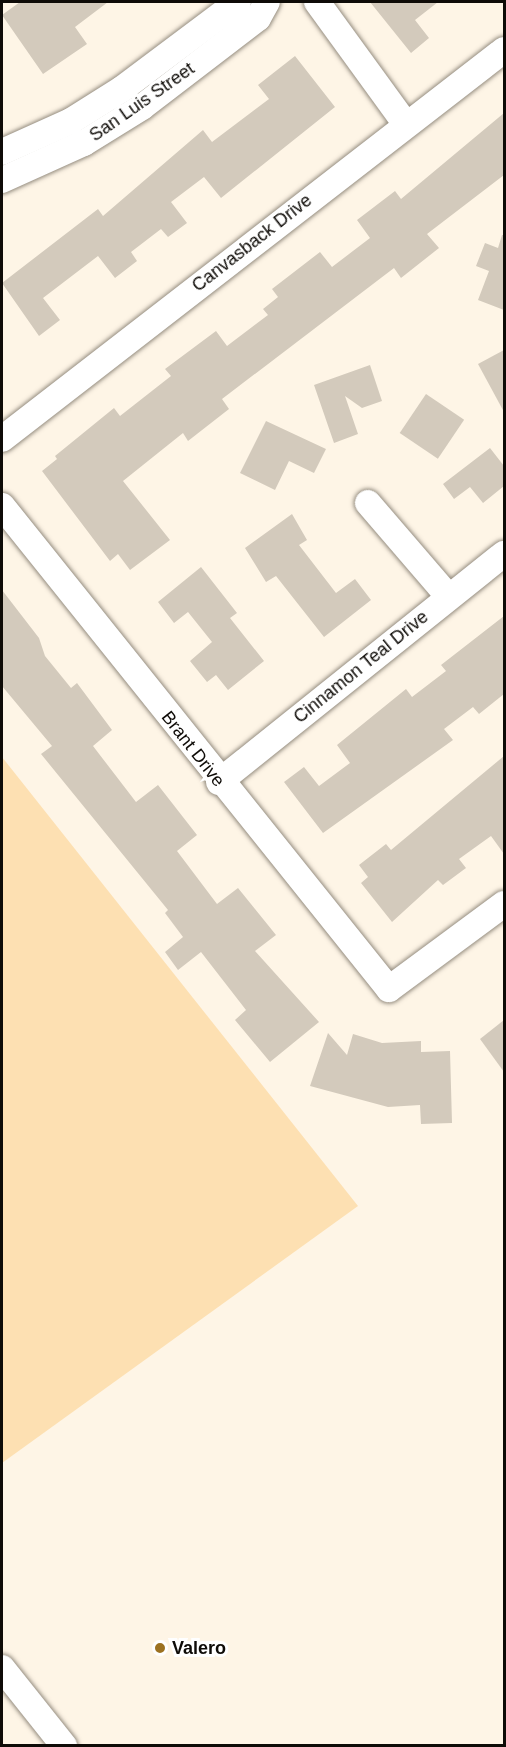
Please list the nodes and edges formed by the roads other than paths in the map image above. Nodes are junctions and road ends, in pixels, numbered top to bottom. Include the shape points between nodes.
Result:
1 (238, 2) edge
2 (267, 2) edge
3 (317, 2) edge
4 (504, 50) edge
5 (405, 123) junction
6 (2, 152) edge
7 (2, 180) edge
8 (2, 440) edge
9 (368, 503) dead end
10 (2, 506) edge
11 (504, 554) edge
12 (448, 596) junction
13 (219, 782) junction
14 (504, 904) edge
15 (2, 1668) edge
16 (64, 1746) edge

1 - 6 street, San Luis Street via 122,89 71,121
2 - 7 street, San Luis Street via 258,18 142,107 84,143
3 - 5 street
4 - 5 street, Canvasback Drive
5 - 8 street, Canvasback Drive
9 - 12 street
10 - 13 street, Brant Drive
11 - 12 street, Cinnamon Teal Drive
12 - 13 street, Cinnamon Teal Drive
13 - 14 street, Brant Drive via 389,989
15 - 16 street

